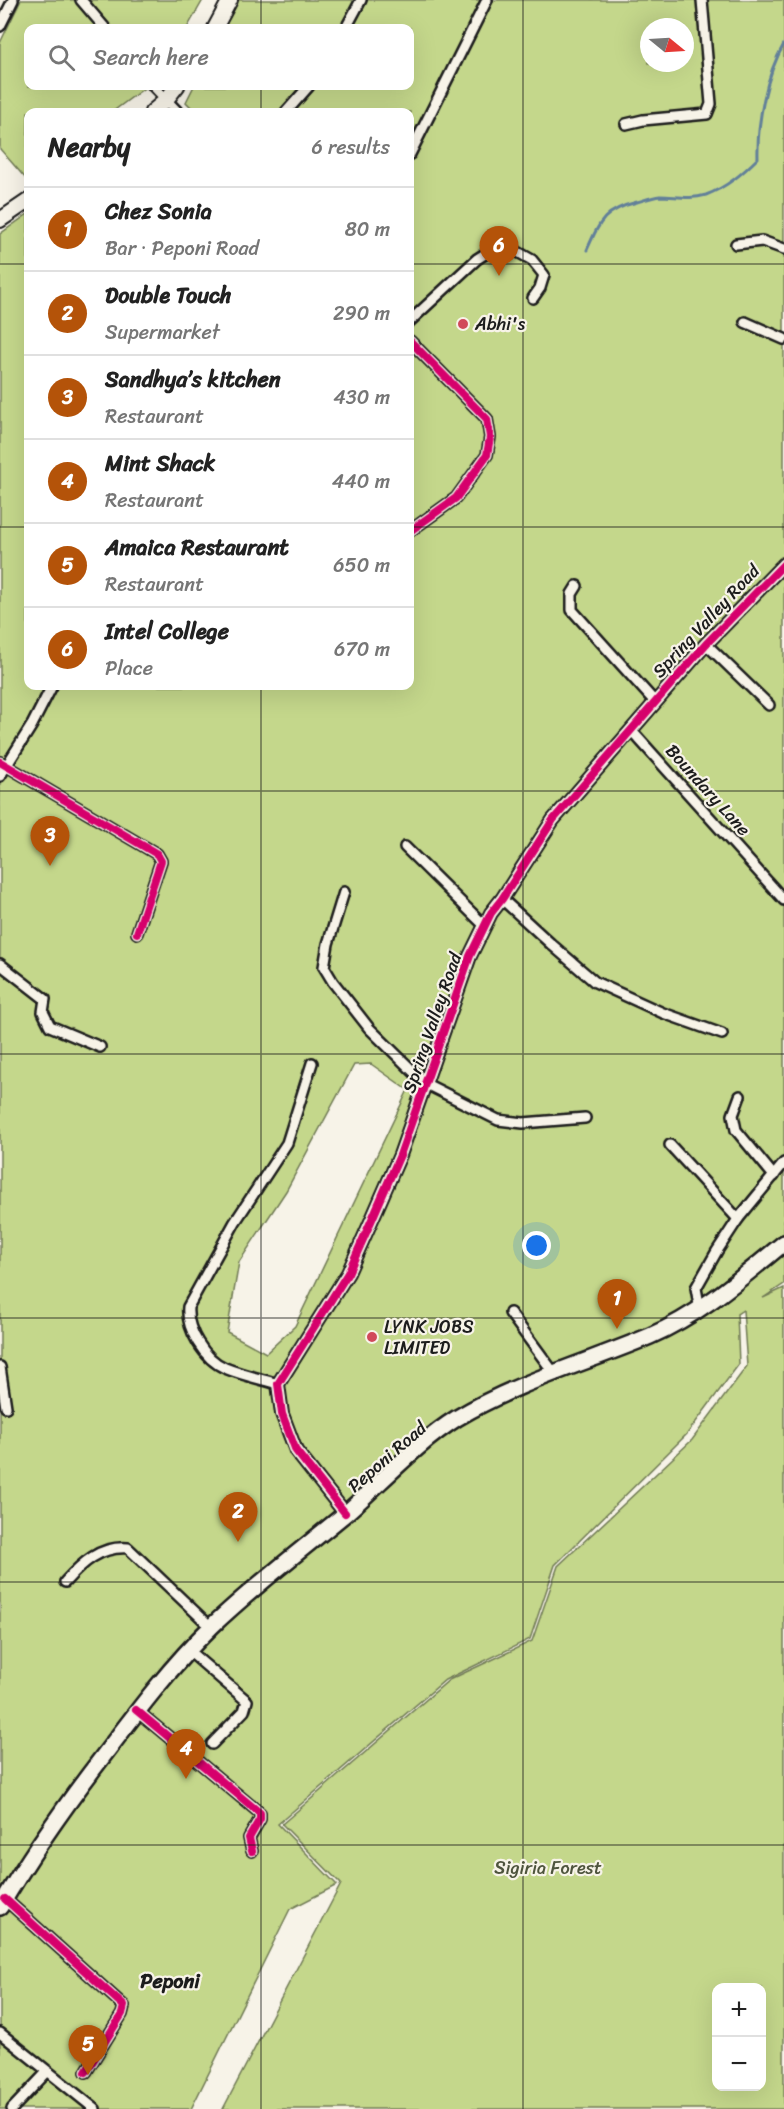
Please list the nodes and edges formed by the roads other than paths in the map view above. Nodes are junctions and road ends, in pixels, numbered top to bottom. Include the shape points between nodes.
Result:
1 (13, 0) edge
2 (81, 0) edge
3 (230, 0) edge
4 (361, 0) edge
5 (487, 0) edge
6 (702, 0) edge
7 (102, 24) edge
8 (217, 24) edge
9 (348, 24) edge
10 (0, 26) edge
11 (157, 90) edge
12 (174, 90) edge
13 (305, 90) edge
14 (166, 100) junction
15 (157, 108) edge
16 (174, 108) edge
17 (290, 108) edge
18 (626, 124) dead end
19 (414, 146) edge
20 (24, 204) edge
21 (0, 220) edge
22 (736, 244) dead end
23 (784, 249) edge
24 (533, 298) dead end
25 (414, 317) edge
26 (745, 322) dead end
27 (784, 339) edge
28 (414, 345) edge
29 (414, 528) edge
30 (784, 564) edge
31 (577, 586) dead end
32 (706, 644) junction
33 (50, 690) edge
34 (655, 702) junction
35 (769, 705) dead end
36 (631, 730) junction
37 (3, 765) edge
38 (0, 776) edge
39 (405, 847) dead end
40 (344, 892) dead end
41 (502, 898) junction
42 (784, 900) edge
43 (485, 926) junction
44 (137, 933) dead end
45 (0, 964) edge
46 (722, 1034) dead end
47 (100, 1047) dead end
48 (312, 1063) dead end
49 (426, 1084) junction
50 (740, 1096) dead end
51 (585, 1118) dead end
52 (670, 1145) dead end
53 (784, 1163) edge
54 (774, 1176) junction
55 (738, 1219) junction
56 (784, 1244) edge
57 (700, 1310) junction
58 (510, 1313) dead end
59 (0, 1367) edge
60 (554, 1373) junction
61 (278, 1384) junction
62 (6, 1407) dead end
63 (345, 1513) junction
64 (64, 1582) dead end
65 (211, 1627) junction
66 (189, 1651) junction
67 (136, 1710) junction
68 (212, 1744) dead end
69 (252, 1851) dead end
70 (2, 1903) edge
71 (0, 2033) edge
72 (47, 2072) junction
73 (86, 2072) dead end
74 (12, 2109) edge
75 (95, 2109) edge

1 - 10 street
2 - 7 street
3 - 8 main road
4 - 9 street
5 - 19 street
6 - 18 street via 711,105 707,114
11 - 14 street
12 - 14 main road
13 - 17 street
14 - 15 main road
14 - 16 street
20 - 21 main road
22 - 23 street via 762,241
24 - 25 street via 544,275 532,260 509,247 477,259
26 - 27 street
28 - 29 street via 487,419 490,437 487,455 456,498
30 - 32 street, Spring Valley Road
31 - 34 street via 572,594 572,610
32 - 34 street, Spring Valley Road
32 - 35 street
33 - 37 street via 32,725
34 - 36 street, Spring Valley Road
36 - 41 street, Spring Valley Road via 553,820
36 - 42 street, Boundary Lane
37 - 38 street
37 - 44 street via 157,854 161,861
39 - 43 street
40 - 49 street via 324,967 369,1028
41 - 43 street, Spring Valley Road
41 - 46 street via 595,982
43 - 49 street, Spring Valley Road via 470,956
45 - 47 street via 45,999 43,1012 50,1026
48 - 61 street via 287,1143 235,1222 188,1307 187,1316 201,1346 223,1368
49 - 51 street via 498,1120 523,1123
49 - 61 street, Spring Valley Road via 400,1155 348,1273
50 - 54 street via 734,1115 736,1130
52 - 55 street
53 - 54 street
54 - 55 street
55 - 57 street via 696,1288
56 - 57 main road, Peponi Road
57 - 60 main road, Peponi Road via 652,1335
58 - 60 street
59 - 62 street
60 - 63 main road, Peponi Road via 454,1420
61 - 63 street via 282,1414 296,1450
63 - 65 main road, Peponi Road
64 - 65 street via 96,1554 128,1548
65 - 66 main road, Peponi Road
66 - 67 main road, Peponi Road
66 - 68 street via 247,1701 244,1711
67 - 69 street via 260,1813 249,1838
67 - 70 main road, Peponi Road
70 - 73 street via 124,2007
71 - 72 street
72 - 74 street
72 - 75 street

